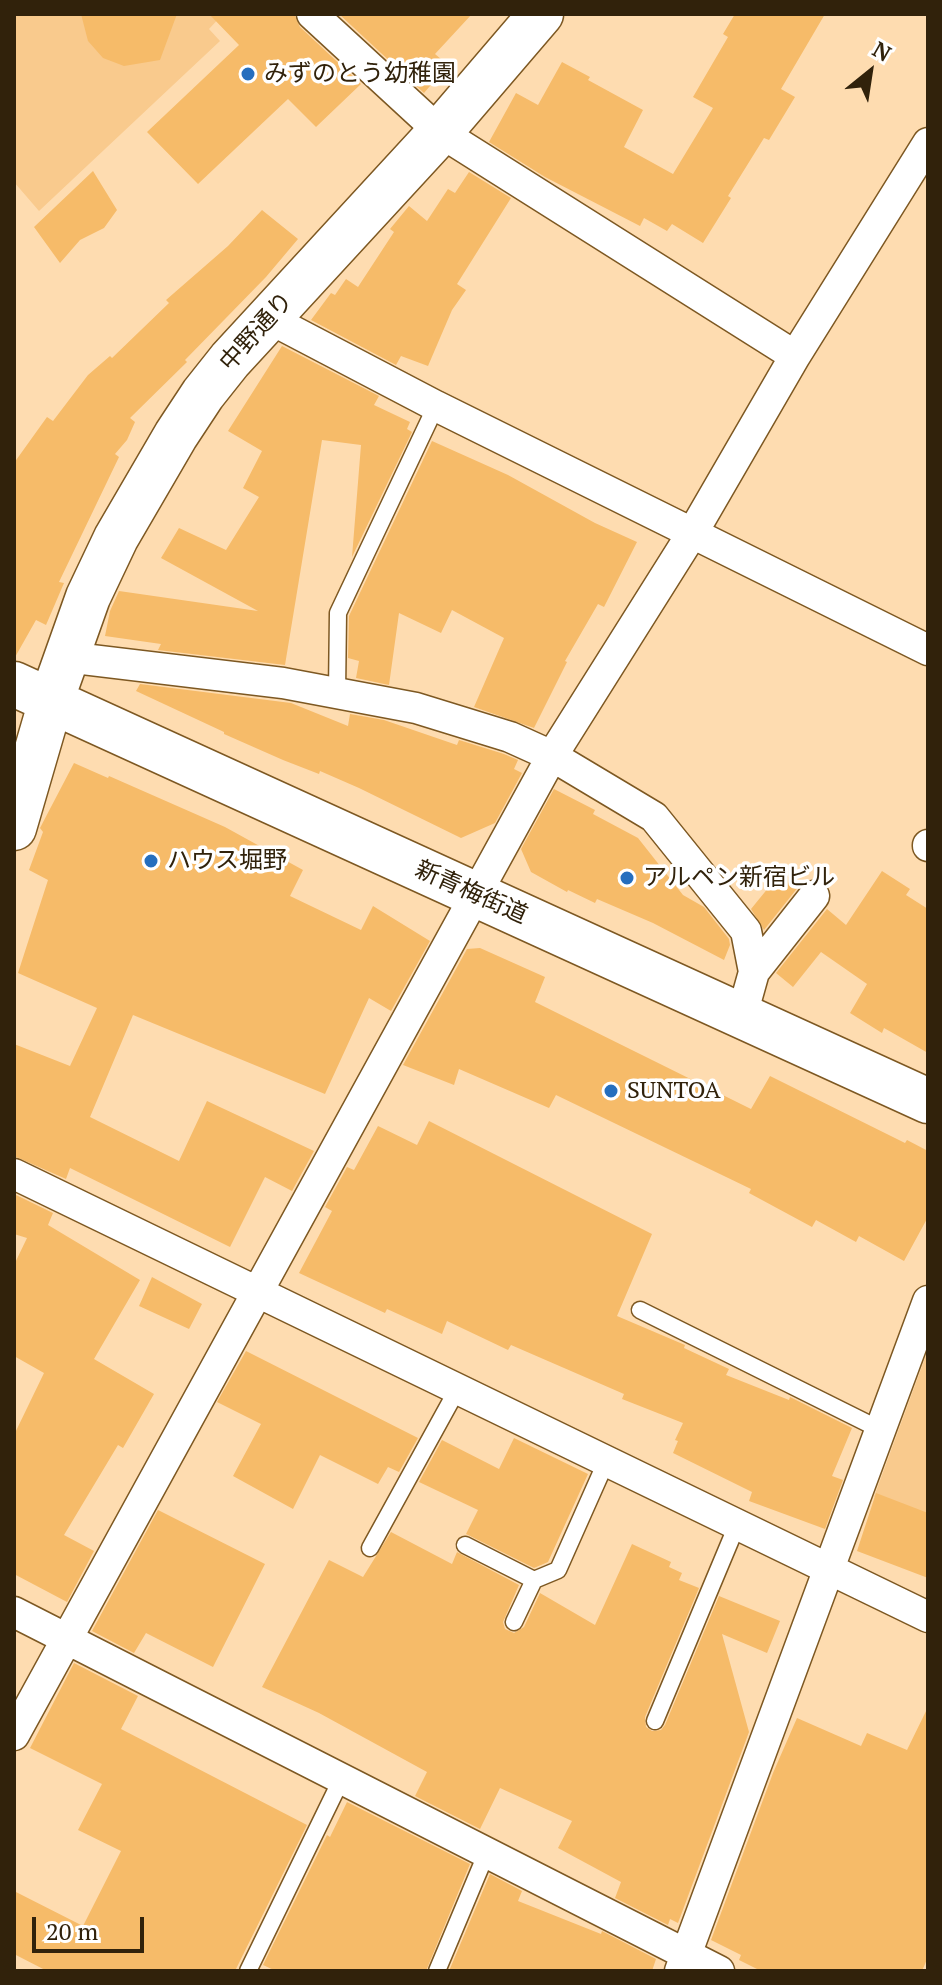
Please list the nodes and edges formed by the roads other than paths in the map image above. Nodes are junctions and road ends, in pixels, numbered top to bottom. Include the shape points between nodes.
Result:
1 (312, 14) edge
2 (541, 14) edge
3 (440, 132) junction
4 (928, 143) edge
5 (268, 318) junction
6 (795, 356) junction
7 (436, 406) junction
8 (693, 532) junction
9 (928, 650) edge
10 (66, 657) junction
11 (33, 692) edge
12 (337, 693) junction
13 (552, 756) junction
14 (14, 828) edge
15 (475, 895) junction
16 (814, 896) dead end
17 (754, 972) junction
18 (742, 1015) junction
19 (928, 1101) edge
20 (14, 1174) edge
21 (257, 1293) junction
22 (928, 1301) edge
23 (640, 1310) dead end
24 (457, 1390) junction
25 (881, 1430) junction
26 (606, 1462) junction
27 (737, 1525) junction
28 (465, 1545) dead end
29 (370, 1548) dead end
30 (828, 1569) junction
31 (534, 1580) junction
32 (14, 1612) edge
33 (928, 1617) edge
34 (514, 1622) dead end
35 (67, 1639) junction
36 (655, 1721) dead end
37 (14, 1735) edge
38 (342, 1778) junction
39 (487, 1852) junction
40 (683, 1962) edge
41 (248, 1971) edge
42 (437, 1971) edge
43 (719, 1971) edge

1 - 3 street
2 - 3 main road, 中野通り
3 - 5 main road, 中野通り
3 - 6 street
4 - 6 street
5 - 7 street
5 - 10 main road, 中野通り via 203,394 176,435 116,538
6 - 8 street
7 - 8 street
7 - 12 lane via 338,613
8 - 9 street
8 - 13 street
10 - 11 main road, 中野通り
10 - 12 street
11 - 14 main road, 中野通り
11 - 15 main road, 新青梅街道
12 - 13 street via 416,708
13 - 15 street
13 - 17 street via 654,817 746,931
15 - 18 main road, 新青梅街道
15 - 21 street
16 - 17 street
17 - 18 street
18 - 19 main road, 新青梅街道
20 - 21 street
21 - 24 street
21 - 35 street
22 - 25 street
23 - 25 lane
24 - 26 street
24 - 29 lane
25 - 30 street
26 - 27 street
26 - 31 lane via 558,1570
27 - 30 street
27 - 36 lane
28 - 31 lane
30 - 33 street
30 - 40 street
31 - 34 lane
32 - 35 street
35 - 37 street
35 - 38 street
38 - 39 street
38 - 41 lane
39 - 40 street
39 - 42 lane
40 - 43 street

